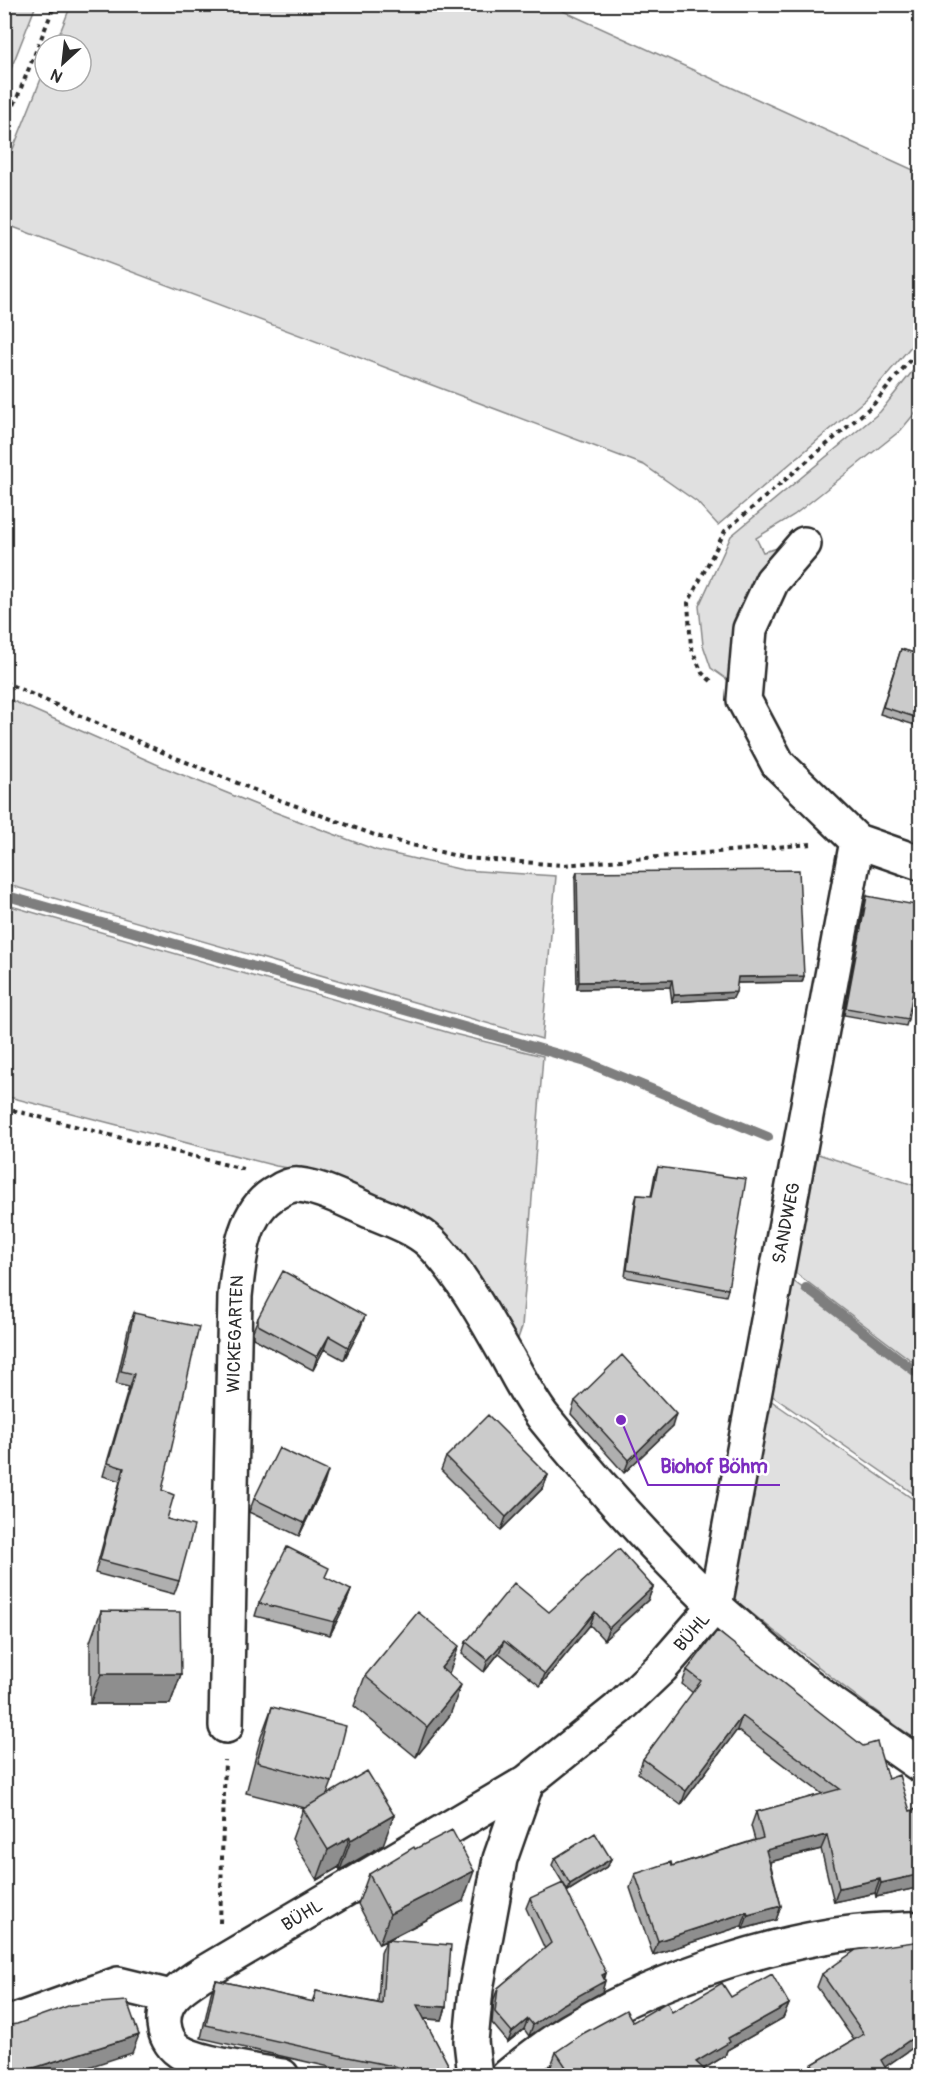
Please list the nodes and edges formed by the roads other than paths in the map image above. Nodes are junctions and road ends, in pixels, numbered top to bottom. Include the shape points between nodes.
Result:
1 (804, 544) dead end
2 (857, 841) junction
3 (921, 863) edge
4 (715, 1606) junction
5 (226, 1726) road end
6 (921, 1765) edge
7 (527, 1782) junction
8 (921, 1929) edge
9 (171, 1997) junction
10 (4, 2025) edge
11 (282, 2076) edge
12 (475, 2076) edge
13 (508, 2076) edge

1 - 2 street via 772,580 750,629 744,700 778,764
2 - 3 street
2 - 4 street, SANDWEG
4 - 5 street, WICKEGARTEN via 669,1562 579,1462 534,1405 498,1341 431,1243 339,1197 297,1185 283,1188 261,1202 250,1220 238,1267
4 - 6 street, BÜHL via 797,1677
4 - 7 street, BÜHL via 662,1667 618,1709
7 - 9 street, BÜHL via 218,1964
7 - 12 street via 500,1859 476,1989 471,2041
8 - 13 street via 855,1932 789,1945 676,1979 577,2026
9 - 10 street via 118,1984
9 - 11 street via 164,2025 178,2050 199,2060

